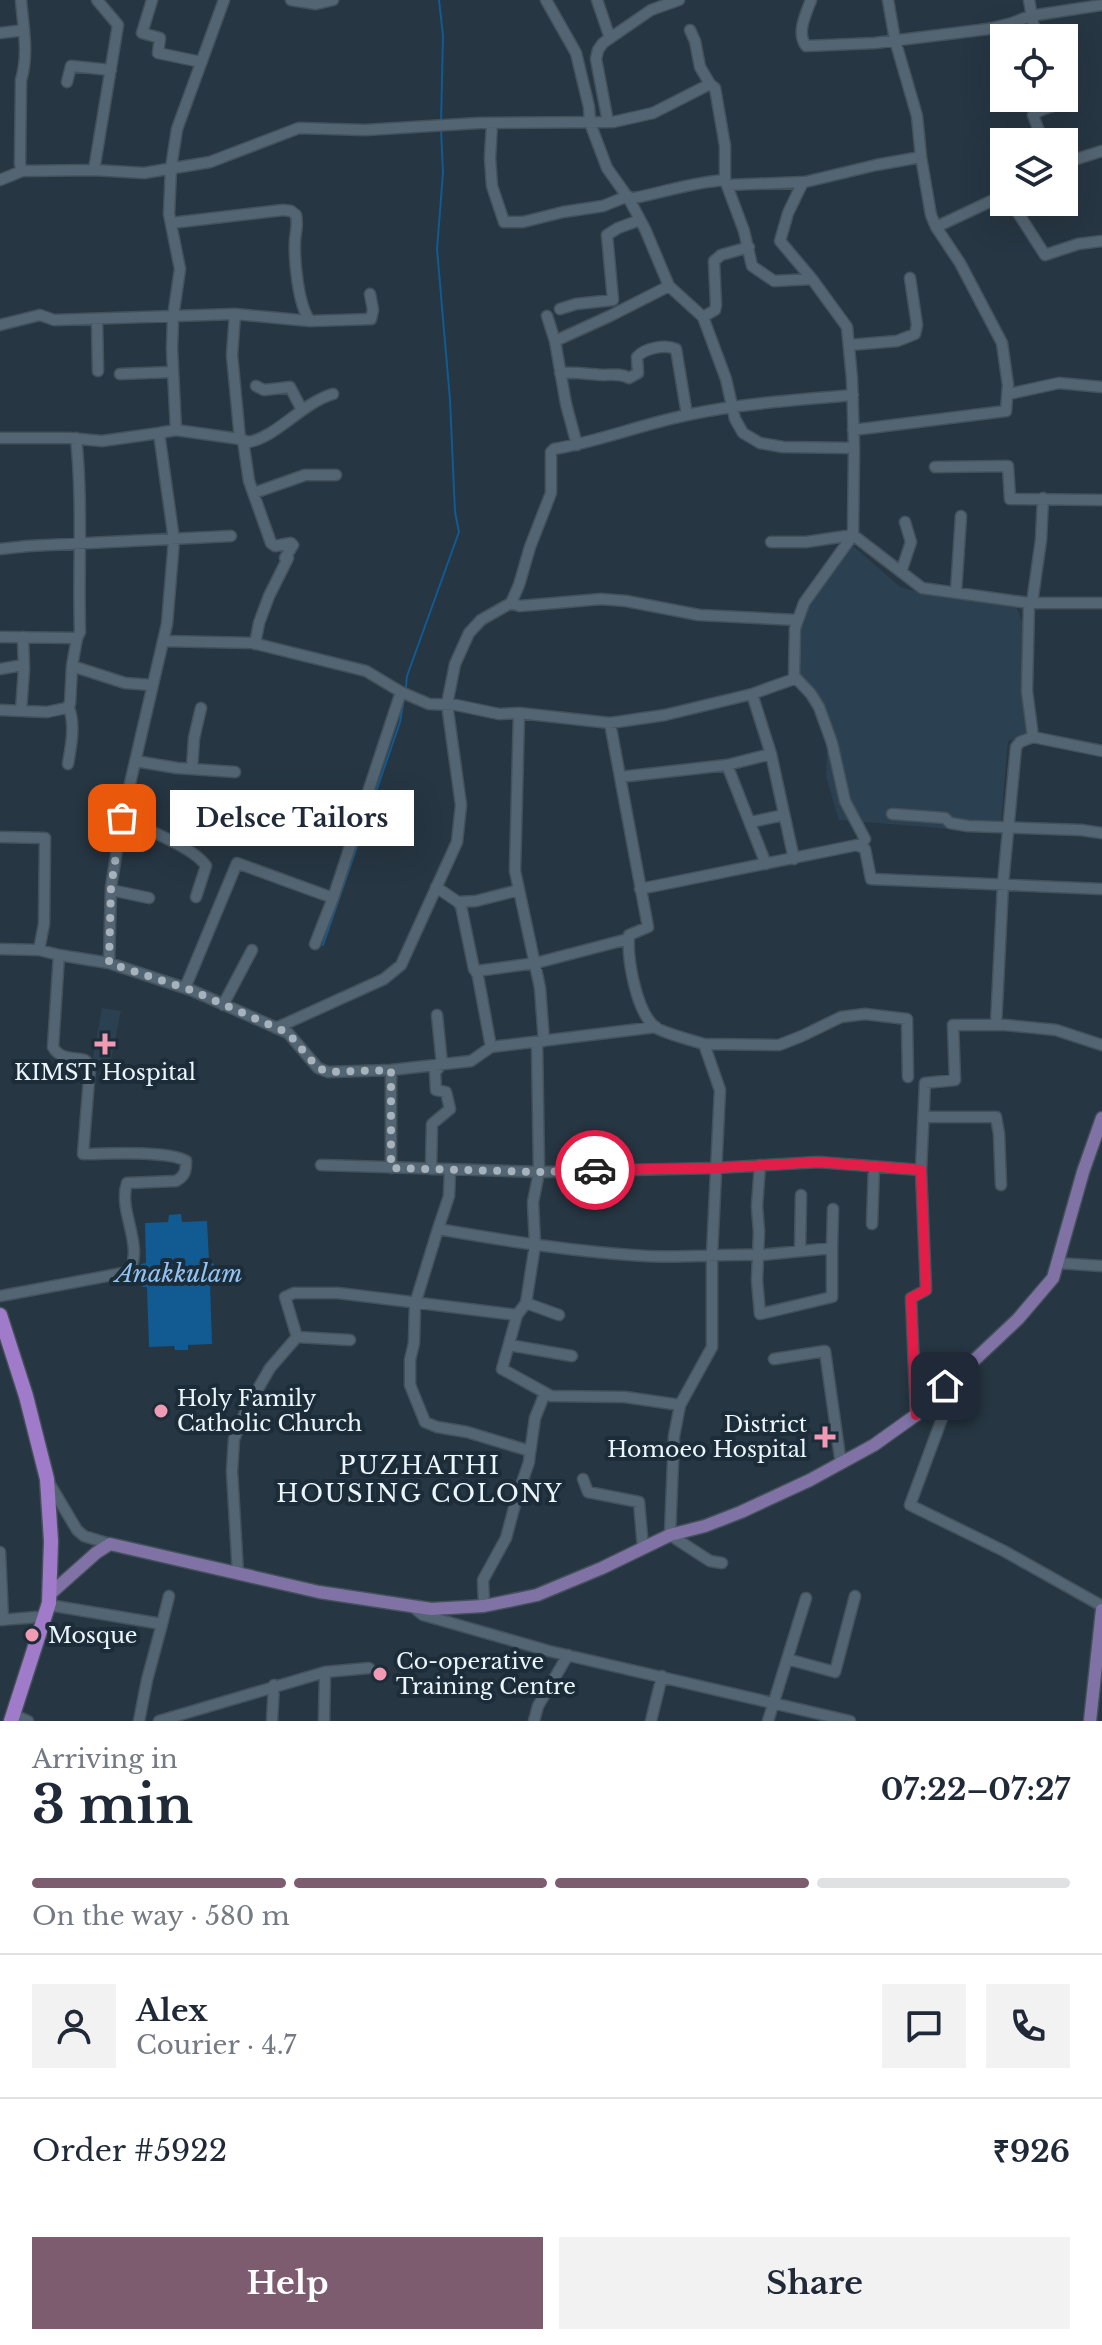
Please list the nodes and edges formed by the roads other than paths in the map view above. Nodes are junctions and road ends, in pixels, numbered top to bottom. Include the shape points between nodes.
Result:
1 (21, 0) edge
2 (97, 0) edge
3 (152, 0) edge
4 (224, 0) edge
5 (291, 0) edge
6 (333, 0) edge
7 (546, 0) edge
8 (597, 0) edge
9 (679, 0) edge
10 (811, 0) edge
11 (889, 0) edge
12 (1029, 0) edge
13 (1102, 5) edge
14 (1030, 16) junction
15 (1032, 24) edge
16 (24, 30) junction
17 (690, 30) dead end
18 (0, 33) edge
19 (610, 38) junction
20 (895, 40) junction
21 (201, 62) junction
22 (111, 70) junction
23 (67, 82) dead end
24 (710, 84) junction
25 (608, 122) junction
26 (492, 123) junction
27 (590, 123) junction
28 (1102, 151) edge
29 (921, 157) junction
30 (1078, 159) edge
31 (171, 168) junction
32 (94, 170) junction
33 (22, 171) junction
34 (0, 180) edge
35 (727, 182) junction
36 (803, 182) junction
37 (628, 198) junction
38 (990, 202) edge
39 (1020, 216) edge
40 (640, 220) junction
41 (171, 223) junction
42 (936, 227) junction
43 (1102, 241) edge
44 (749, 247) junction
45 (910, 278) dead end
46 (812, 279) junction
47 (669, 286) junction
48 (370, 294) dead end
49 (560, 309) dead end
50 (235, 314) junction
51 (547, 316) dead end
52 (173, 317) junction
53 (703, 317) junction
54 (97, 320) junction
55 (310, 321) junction
56 (0, 325) edge
57 (555, 341) junction
58 (849, 345) junction
59 (98, 371) dead end
60 (172, 372) junction
61 (560, 373) junction
62 (120, 374) dead end
63 (256, 386) dead end
64 (1102, 387) edge
65 (333, 394) dead end
66 (1009, 394) junction
67 (853, 395) junction
68 (731, 406) junction
69 (302, 410) junction
70 (687, 415) junction
71 (176, 430) junction
72 (853, 430) junction
73 (159, 433) junction
74 (0, 438) edge
75 (76, 438) junction
76 (242, 440) junction
77 (577, 445) junction
78 (854, 448) junction
79 (935, 467) dead end
80 (336, 475) dead end
81 (254, 493) junction
82 (1043, 498) junction
83 (1102, 500) edge
84 (961, 516) dead end
85 (905, 522) dead end
86 (853, 535) junction
87 (231, 536) dead end
88 (174, 540) junction
89 (771, 542) dead end
90 (80, 544) junction
91 (0, 549) edge
92 (901, 572) junction
93 (956, 592) junction
94 (511, 603) junction
95 (1030, 603) junction
96 (1102, 603) edge
97 (797, 620) junction
98 (0, 637) edge
99 (23, 637) junction
100 (77, 638) junction
101 (163, 641) junction
102 (255, 644) junction
103 (23, 665) junction
104 (72, 666) junction
105 (0, 669) edge
106 (794, 676) junction
107 (151, 685) junction
108 (401, 692) junction
109 (752, 694) junction
110 (447, 704) junction
111 (68, 706) junction
112 (201, 708) dead end
113 (0, 710) edge
114 (21, 711) junction
115 (519, 713) junction
116 (610, 723) junction
117 (1033, 737) junction
118 (1102, 751) edge
119 (771, 754) junction
120 (135, 761) junction
121 (68, 764) dead end
122 (727, 765) junction
123 (192, 769) junction
124 (235, 772) dead end
125 (620, 777) junction
126 (892, 814) dead end
127 (784, 815) junction
128 (122, 818) junction
129 (751, 822) junction
130 (1008, 829) junction
131 (1102, 833) edge
132 (0, 837) edge
133 (862, 844) dead end
134 (794, 859) junction
135 (766, 864) junction
136 (1003, 884) junction
137 (436, 887) junction
138 (640, 889) junction
139 (1102, 889) edge
140 (111, 890) junction
141 (519, 890) junction
142 (196, 897) dead end
143 (149, 898) dead end
144 (333, 898) junction
145 (458, 902) junction
146 (628, 939) junction
147 (315, 944) dead end
148 (0, 949) edge
149 (39, 950) junction
150 (252, 950) dead end
151 (59, 955) junction
152 (109, 963) junction
153 (536, 963) junction
154 (478, 975) junction
155 (185, 988) junction
156 (223, 1005) junction
157 (437, 1015) dead end
158 (996, 1025) junction
159 (656, 1027) junction
160 (276, 1028) junction
161 (540, 1042) junction
162 (704, 1044) junction
163 (1102, 1045) edge
164 (491, 1047) junction
165 (442, 1064) junction
166 (391, 1070) junction
167 (908, 1077) dead end
168 (924, 1117) junction
169 (1102, 1118) edge
170 (321, 1165) dead end
171 (760, 1165) junction
172 (874, 1166) junction
173 (391, 1168) junction
174 (716, 1168) junction
175 (431, 1169) junction
176 (450, 1169) junction
177 (921, 1170) junction
178 (539, 1172) junction
179 (1001, 1185) dead end
180 (801, 1195) dead end
181 (833, 1209) dead end
182 (872, 1224) dead end
183 (438, 1229) junction
184 (535, 1245) junction
185 (832, 1248) junction
186 (800, 1251) junction
187 (712, 1254) junction
188 (757, 1255) junction
189 (1057, 1263) junction
190 (1102, 1266) edge
191 (0, 1296) edge
192 (526, 1303) junction
193 (415, 1304) junction
194 (0, 1315) edge
195 (517, 1315) junction
196 (559, 1315) dead end
197 (297, 1337) junction
198 (350, 1340) dead end
199 (0, 1342) edge
200 (509, 1345) junction
201 (572, 1356) dead end
202 (774, 1359) dead end
203 (545, 1393) junction
204 (927, 1404) junction
205 (680, 1405) junction
206 (916, 1415) junction
207 (530, 1453) junction
208 (841, 1464) junction
209 (47, 1479) junction
210 (583, 1479) dead end
211 (670, 1535) junction
212 (110, 1544) junction
213 (643, 1548) junction
214 (0, 1552) edge
215 (722, 1563) dead end
216 (238, 1574) junction
217 (169, 1596) dead end
218 (855, 1596) dead end
219 (806, 1598) dead end
220 (44, 1605) junction
221 (484, 1606) junction
222 (413, 1607) junction
223 (1102, 1608) edge
224 (1, 1620) edge
225 (162, 1624) junction
226 (568, 1655) junction
227 (787, 1659) junction
228 (1099, 1660) edge
229 (369, 1668) dead end
230 (325, 1672) junction
231 (662, 1676) junction
232 (274, 1685) junction
233 (1098, 1686) edge
234 (772, 1704) junction
235 (9, 1719) edge
236 (28, 1721) edge
237 (139, 1721) edge
238 (159, 1721) edge
239 (272, 1721) edge
240 (324, 1721) edge
241 (534, 1721) edge
242 (651, 1721) edge
243 (768, 1721) edge
244 (849, 1721) edge
245 (1090, 1721) edge

1 - 16 street
2 - 22 street via 118,25
3 - 21 street via 142,33 160,38 158,53
4 - 21 street
5 - 6 street
7 - 27 street via 576,53
8 - 19 street
9 - 19 street via 651,10
10 - 20 street via 802,30 806,46
11 - 20 street
12 - 14 street
13 - 14 street
14 - 15 street
14 - 20 street via 988,29
16 - 18 street
16 - 33 street
17 - 24 street
19 - 25 street via 596,59
20 - 29 street via 917,116
21 - 31 street via 177,129
22 - 23 street via 71,66
22 - 32 street
24 - 25 street via 653,113
24 - 35 street via 723,132
25 - 27 street
26 - 27 street
26 - 31 street via 299,128 210,162
26 - 37 street via 492,186 504,222
27 - 37 street via 607,168
28 - 30 street
29 - 36 street
29 - 42 street
31 - 32 street via 144,173
31 - 41 street
32 - 33 street
33 - 34 street
35 - 36 street
35 - 37 street
35 - 44 street
36 - 46 street via 780,241
37 - 40 street
38 - 42 street
39 - 43 street via 1045,255
40 - 47 street
40 - 49 street via 607,235 613,300
41 - 52 street via 180,269
41 - 55 street via 291,211 298,225 298,279
42 - 66 street via 1002,343
44 - 46 street via 752,266 774,281
44 - 53 street via 714,261 716,305
45 - 58 street via 915,334
46 - 58 street via 847,327
47 - 53 street
47 - 57 street
48 - 55 street via 371,319
50 - 52 street
50 - 55 street
50 - 76 street via 232,355
51 - 57 street
52 - 54 street
52 - 60 street
53 - 68 street
54 - 56 street via 40,315
54 - 59 street
57 - 61 street
58 - 67 street
60 - 62 street
60 - 71 street
61 - 70 street via 629,378 638,373 639,354 672,346
61 - 77 street
63 - 69 street via 290,387
64 - 66 street via 1059,383
65 - 69 street
66 - 72 street via 1006,411
67 - 68 street
67 - 72 street
68 - 70 street
68 - 78 street via 743,433 760,443
69 - 76 street via 262,438
70 - 77 street
71 - 73 street
71 - 76 street
72 - 78 street
73 - 75 street via 102,441
73 - 88 street
74 - 75 street
75 - 90 street
76 - 81 street
77 - 94 street via 551,452 551,493
78 - 86 street
79 - 82 street via 1008,466 1010,499
80 - 81 street via 305,475
81 - 102 street via 271,543 293,545 269,596
82 - 83 street
82 - 95 street
84 - 93 street
85 - 92 street via 911,542
86 - 89 street
86 - 92 street
86 - 97 street
87 - 88 street
88 - 90 street
88 - 101 street
90 - 91 street
90 - 100 street
92 - 93 street via 922,588
93 - 95 street
94 - 97 street via 601,599 699,615
94 - 110 street via 469,633 455,664
95 - 96 street
95 - 117 street via 1027,691
97 - 106 street
98 - 99 street
99 - 100 street
99 - 103 street
100 - 104 street
101 - 102 street
101 - 107 street
102 - 108 street via 366,671
103 - 105 street
103 - 114 street
104 - 107 street via 125,683
104 - 111 street
106 - 109 street
106 - 133 street via 819,707 845,801 865,839
107 - 120 street
108 - 110 street via 429,704
108 - 144 street
109 - 116 street
109 - 119 street
110 - 115 street
110 - 137 street via 461,805 457,842
111 - 114 street
111 - 121 street
112 - 123 street
113 - 114 street
115 - 116 street
115 - 141 street
116 - 125 street
117 - 118 street
117 - 130 street via 1016,747
119 - 122 street
119 - 127 street
120 - 123 street
120 - 128 street
122 - 125 street
122 - 129 street
123 - 124 street
125 - 138 street
126 - 130 street
127 - 129 street
127 - 134 street
128 - 140 street
128 - 142 street via 203,861
129 - 135 street
130 - 131 street
130 - 136 street
132 - 149 street via 45,838
134 - 135 street
134 - 136 street via 857,845 865,849 871,879
135 - 138 street
136 - 139 street
136 - 158 street
137 - 145 street
137 - 160 street via 401,965 384,979
138 - 146 street via 648,927
140 - 143 street
140 - 152 street
141 - 145 street
141 - 153 street
144 - 147 street
144 - 155 street via 237,863
145 - 154 street
146 - 153 street
146 - 159 street via 637,994
148 - 149 street
149 - 151 street
150 - 156 street
151 - 152 street
151 - 191 street via 53,1047 61,1057 85,1060 90,1067 83,1154 180,1157 186,1170 176,1181 127,1183 131,1269
152 - 155 street
153 - 154 street via 477,971
153 - 161 street
154 - 164 street
155 - 156 street
156 - 160 street
157 - 165 street
158 - 163 street via 1056,1030
158 - 168 street via 953,1025 955,1080 925,1083
159 - 161 street
159 - 162 street
160 - 166 street via 328,1072
161 - 164 street
161 - 178 street
162 - 167 street via 779,1045 841,1017 907,1019
162 - 174 street via 720,1090
164 - 165 street via 471,1061
165 - 166 street
165 - 175 street via 435,1072 436,1090 446,1092 450,1109 432,1124
166 - 173 street
168 - 177 street
168 - 179 street via 996,1117
169 - 189 main road
170 - 173 street
171 - 172 street
171 - 174 street
171 - 188 street
172 - 177 street
172 - 182 street
173 - 175 street
174 - 178 street
174 - 187 street
175 - 176 street
176 - 178 street
176 - 183 street via 449,1196
177 - 206 street via 926,1290 911,1298
178 - 184 street via 533,1202
180 - 186 street
181 - 185 street
183 - 184 street
183 - 193 street
184 - 187 street via 648,1256
184 - 192 street
185 - 186 street
185 - 188 street via 832,1297 760,1314
186 - 188 street
187 - 188 street
187 - 205 street via 712,1347
189 - 190 street
189 - 204 main road via 1053,1278 1018,1319
192 - 195 street
192 - 196 street
193 - 195 street
193 - 197 street via 294,1293 285,1297
193 - 207 street via 410,1385 425,1422
194 - 209 highway
195 - 200 street
197 - 198 street
197 - 216 street via 270,1368 234,1439
199 - 220 highway via 38,1475
200 - 201 street
200 - 203 street via 502,1369
202 - 208 street via 825,1351
203 - 205 street
203 - 207 street
204 - 206 main road
204 - 223 street via 944,1413 910,1505
205 - 211 street
206 - 208 main road
207 - 221 street via 506,1538 483,1580
208 - 211 main road via 741,1512
209 - 212 street via 84,1536
209 - 220 highway via 51,1541
210 - 213 street via 588,1492 639,1502
211 - 213 main road
211 - 215 street
212 - 216 main road
212 - 220 main road
213 - 221 main road via 537,1595
214 - 224 street
216 - 222 main road
217 - 225 street
218 - 227 street via 835,1672
219 - 227 street
220 - 224 street
220 - 225 street
220 - 235 highway
221 - 222 main road
222 - 226 street via 423,1615
223 - 228 main road
225 - 237 street
226 - 231 street
226 - 241 street
227 - 234 street
228 - 233 main road
229 - 230 street
230 - 232 street
230 - 240 street
231 - 234 street
231 - 242 street
232 - 238 street
232 - 239 street
233 - 245 main road
234 - 243 street
234 - 244 street
235 - 236 street

